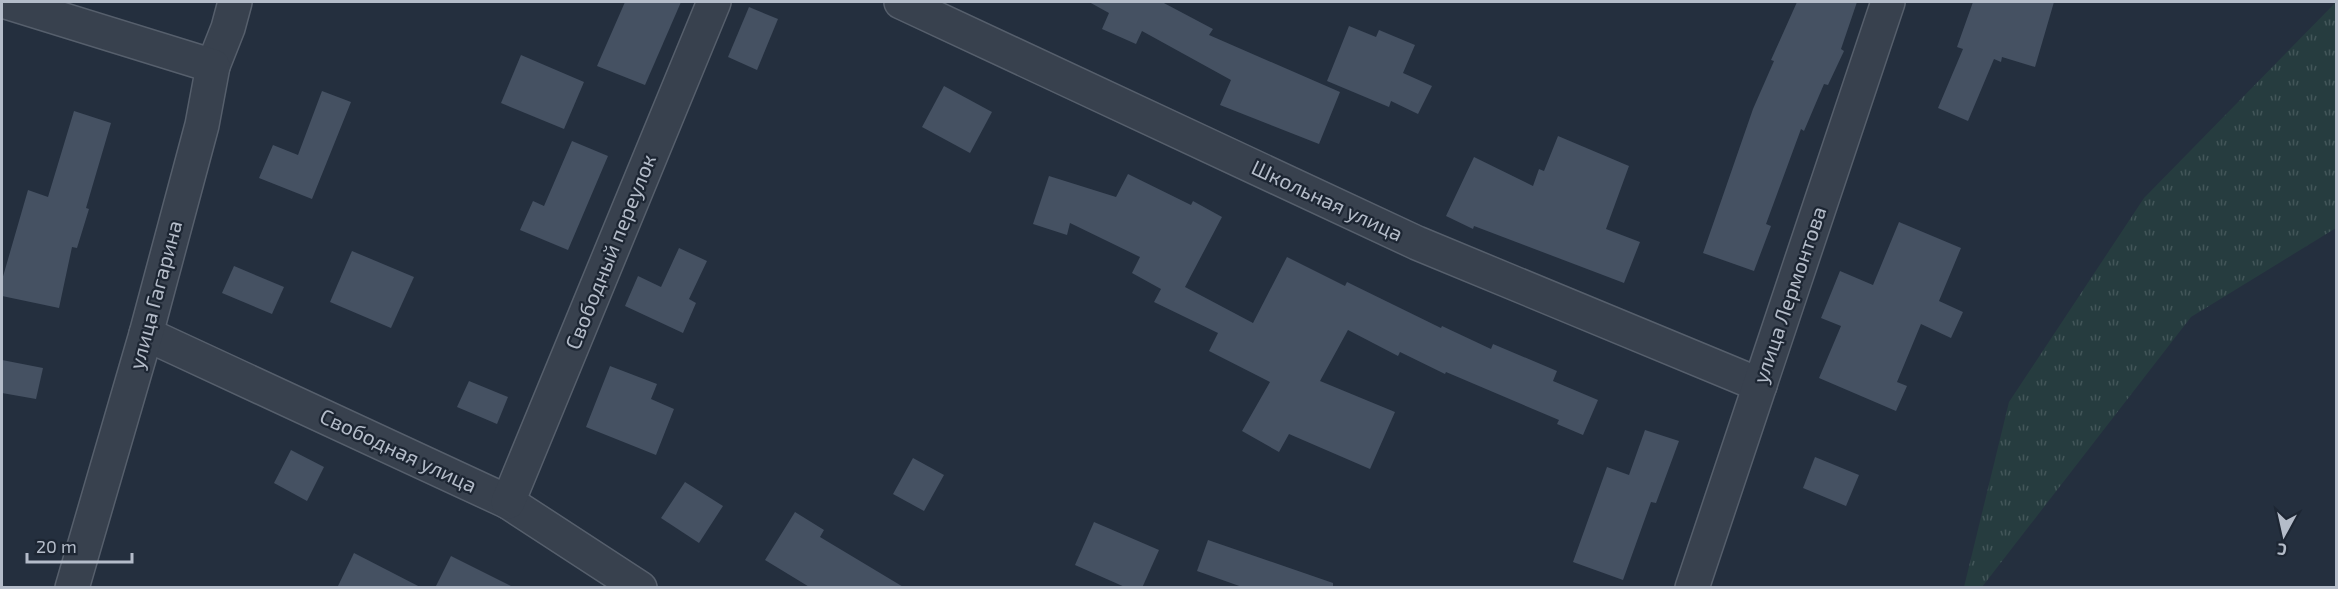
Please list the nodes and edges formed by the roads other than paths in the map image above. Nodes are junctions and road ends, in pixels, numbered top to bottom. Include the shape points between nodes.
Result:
1 (6, 2) edge
2 (236, 2) edge
3 (714, 2) edge
4 (901, 2) edge
5 (1888, 2) edge
6 (213, 66) junction
7 (146, 334) junction
8 (1760, 385) junction
9 (508, 502) junction
10 (72, 588) edge
11 (640, 588) edge
12 (1692, 588) edge

1 - 6 street
2 - 6 street, улица Гагарина
3 - 9 street, Свободный переулок
4 - 8 street, Школьная улица via 1417,243
5 - 8 street, улица Лермонтова
6 - 7 street, улица Гагарина via 202,125
7 - 9 street, Свободная улица
7 - 10 street, улица Гагарина
8 - 12 street, улица Лермонтова
9 - 11 street, Свободная улица

